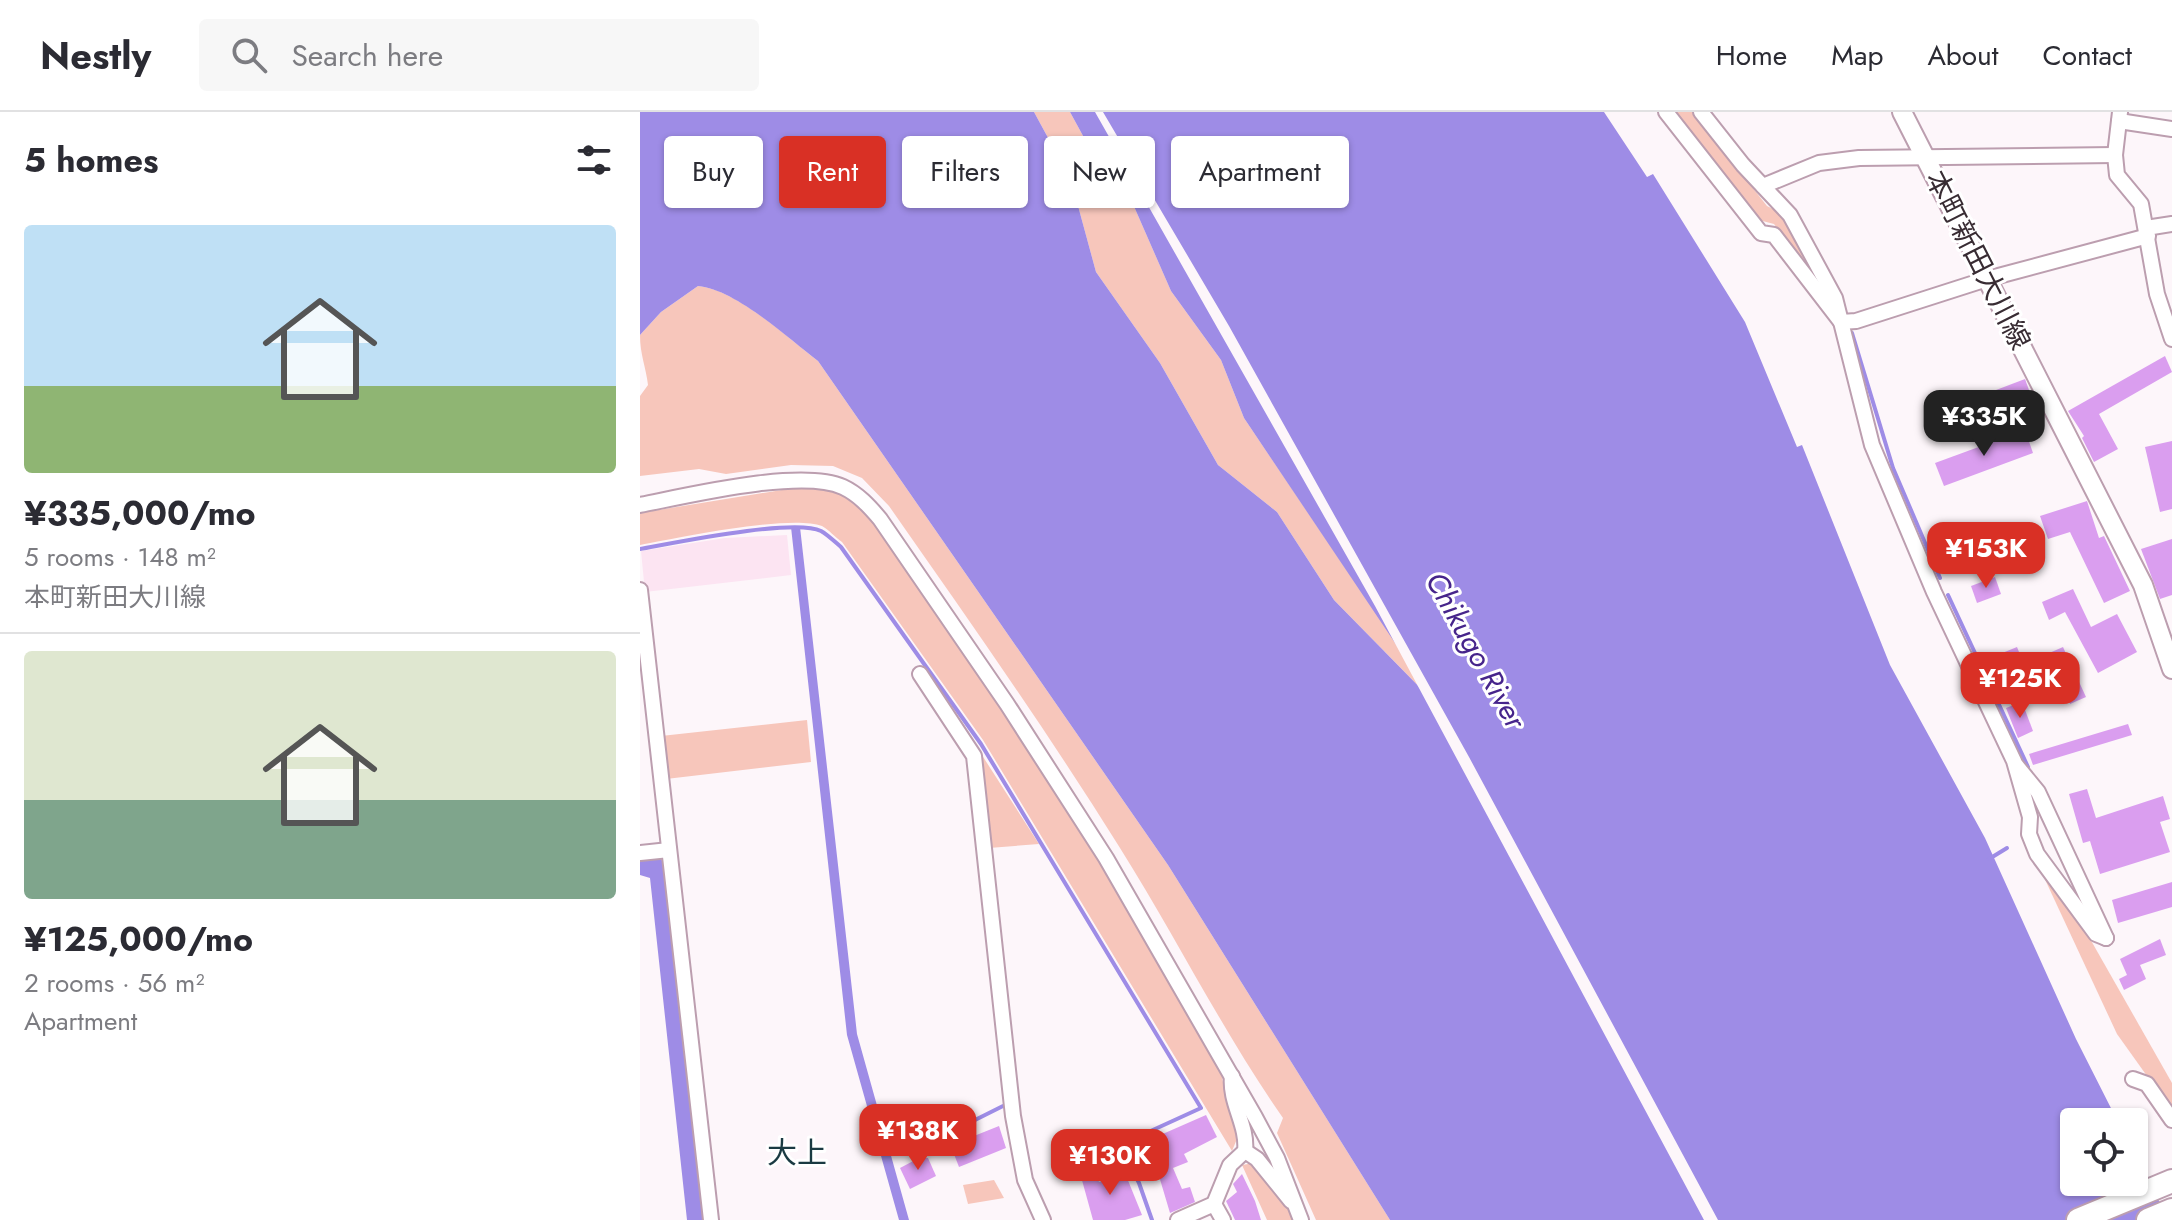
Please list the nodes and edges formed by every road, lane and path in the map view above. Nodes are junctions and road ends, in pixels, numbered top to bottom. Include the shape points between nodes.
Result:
1 (1666, 112) edge
2 (1701, 112) edge
3 (1902, 112) edge
4 (2120, 116) edge
5 (2172, 129) edge
6 (2115, 155) junction
7 (1926, 158) junction
8 (1763, 186) junction
9 (2172, 224) edge
10 (2147, 232) junction
11 (1987, 279) junction
12 (1841, 322) junction
13 (2172, 339) edge
14 (640, 505) edge
15 (640, 590) edge
16 (2172, 669) edge
17 (920, 674) dead end
18 (2014, 761) junction
19 (669, 850) junction
20 (640, 853) edge
21 (1232, 1076) junction
22 (2133, 1079) dead end
23 (2172, 1120) edge
24 (1245, 1151) junction
25 (2172, 1181) edge
26 (1214, 1204) junction
27 (1294, 1204) junction
28 (2172, 1210) edge
29 (711, 1220) edge
30 (1043, 1220) edge
31 (1178, 1220) edge
32 (1223, 1220) edge
33 (1301, 1220) edge
34 (2078, 1220) edge
35 (2148, 1220) edge

1 - 12 street via 1761,233 1774,235
2 - 8 street
3 - 7 main road, 本町新田大川線
4 - 5 street
4 - 6 street
6 - 7 street
6 - 10 street via 2117,175 2141,204
7 - 8 street via 1819,163
7 - 11 main road, 本町新田大川線
8 - 12 street via 1807,241
9 - 10 street
10 - 11 street
10 - 13 street via 2157,294
11 - 12 street
11 - 16 main road, 本町新田大川線 via 2143,585
12 - 18 street via 1885,480
14 - 21 street via 821,480 862,498 1057,781
15 - 19 street
17 - 30 street via 974,756 1013,1116 1025,1180
18 - 18 street via 2037,854 2096,934 2106,938 2038,792
19 - 20 street
19 - 29 street
21 - 24 street via 1230,1094
21 - 27 street via 1277,1158
22 - 23 street via 2147,1084
24 - 26 street via 1230,1165
24 - 27 street
25 - 34 highway
26 - 31 street
26 - 32 street
27 - 33 street
28 - 35 highway

